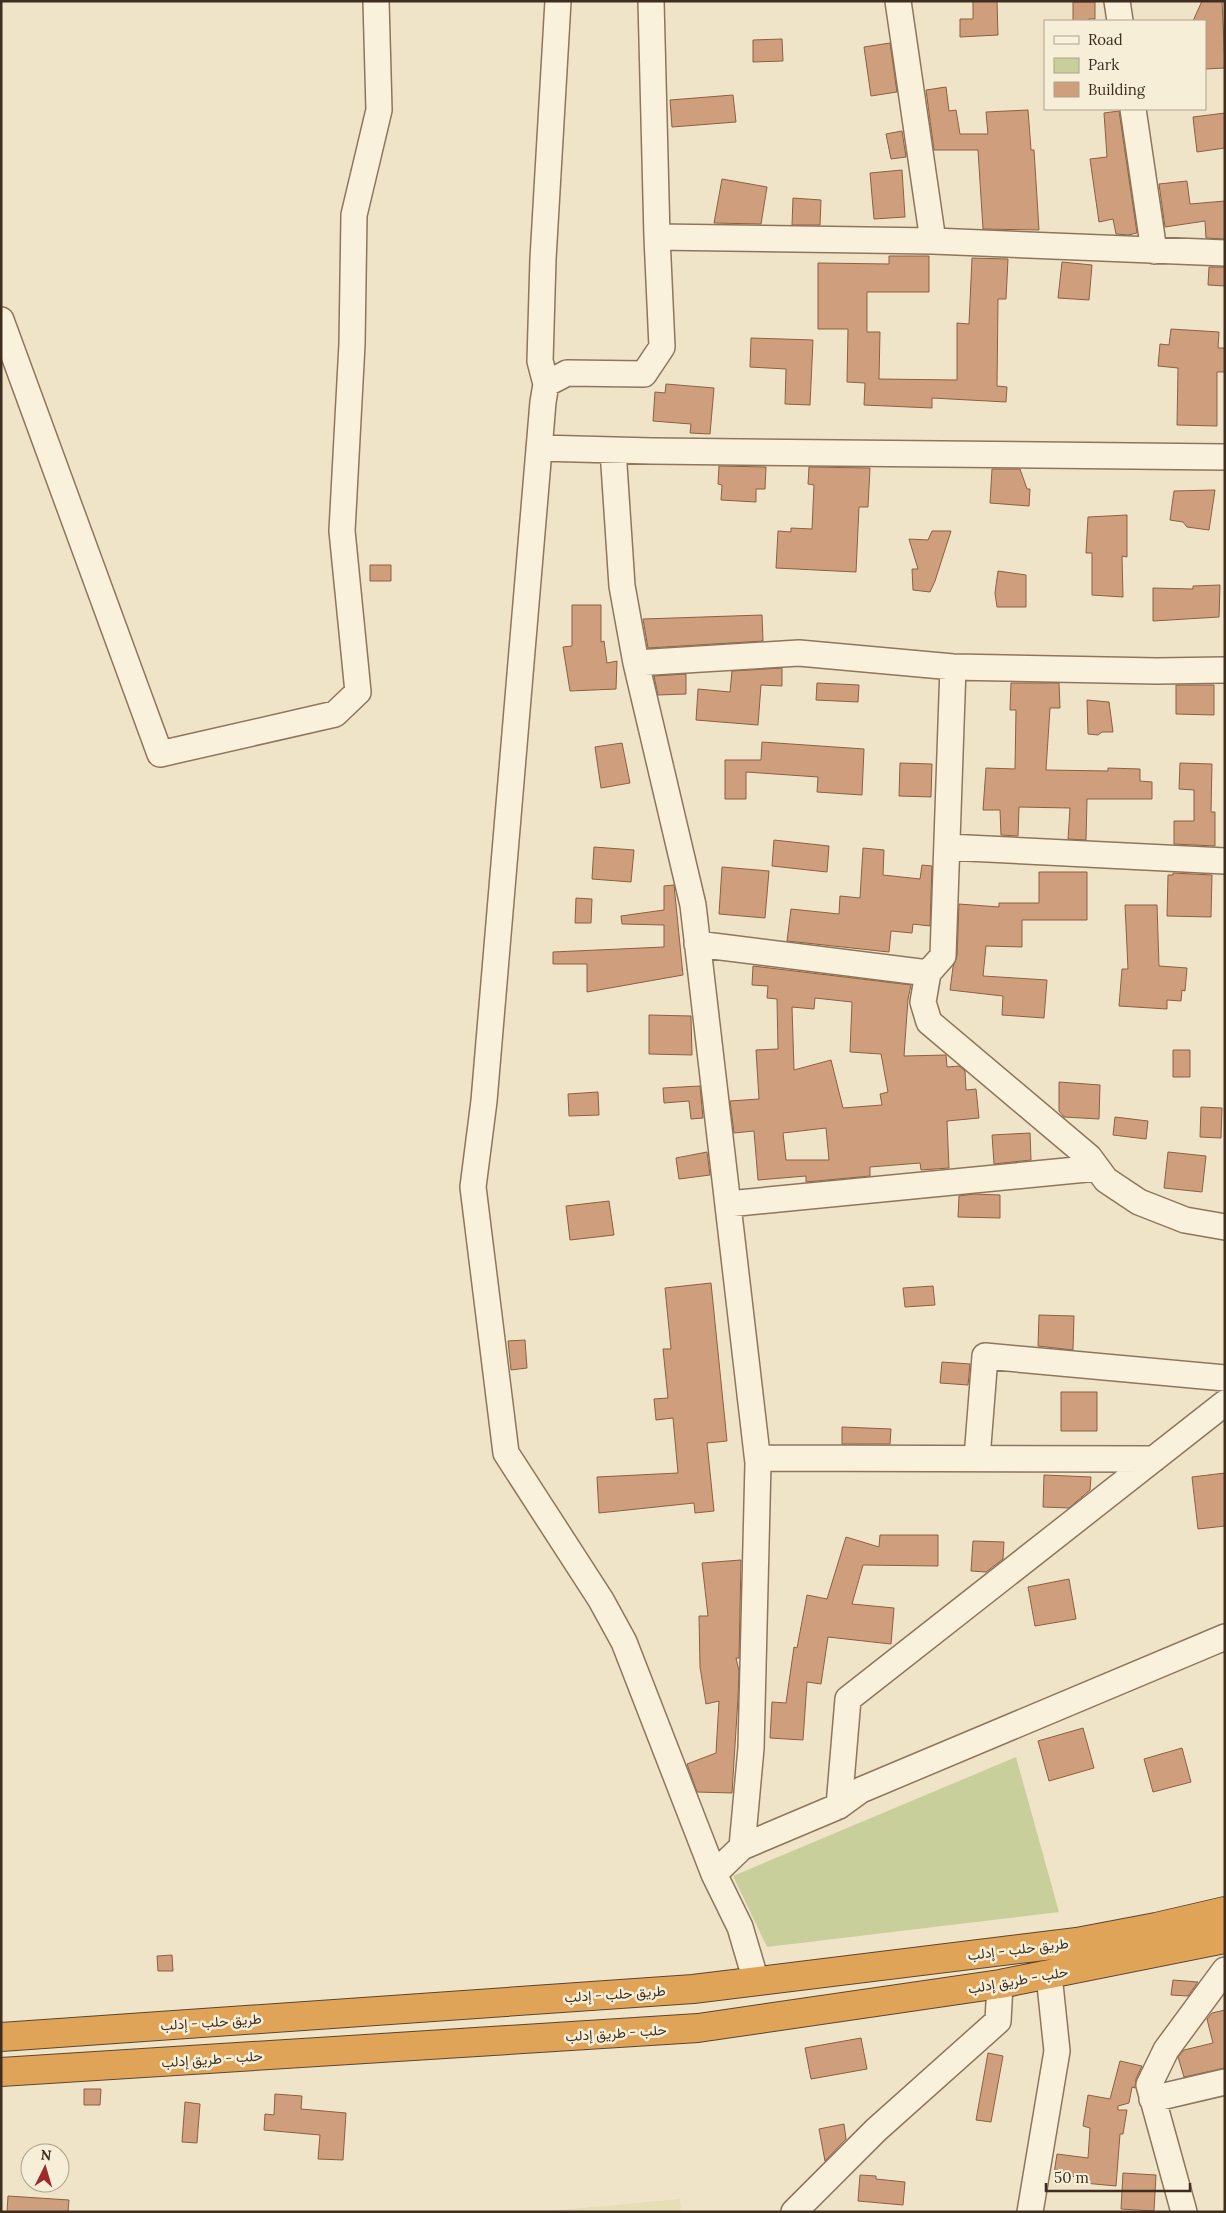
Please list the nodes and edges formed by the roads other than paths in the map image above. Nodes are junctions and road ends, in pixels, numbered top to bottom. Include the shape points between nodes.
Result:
1 (376, 1) edge
2 (558, 1) edge
3 (651, 1) edge
4 (898, 1) edge
5 (1117, 1) edge
6 (1120, 20) edge
7 (1133, 110) edge
8 (657, 237) junction
9 (933, 241) junction
10 (1154, 251) junction
11 (1225, 253) edge
12 (1, 320) edge
13 (546, 384) junction
14 (539, 448) junction
15 (613, 450) junction
16 (1225, 457) edge
17 (636, 663) junction
18 (953, 667) junction
19 (1225, 670) edge
20 (947, 847) junction
21 (1225, 861) edge
22 (697, 944) junction
23 (928, 972) junction
24 (1097, 1168) junction
25 (728, 1204) junction
26 (1225, 1227) edge
27 (1225, 1378) edge
28 (1225, 1403) edge
29 (758, 1458) junction
30 (978, 1458) junction
31 (1154, 1458) junction
32 (1225, 1637) edge
33 (839, 1806) junction
34 (742, 1847) junction
35 (714, 1874) junction
36 (1225, 1911) edge
37 (1225, 1938) edge
38 (1225, 1970) edge
39 (1049, 1975) junction
40 (756, 1981) junction
41 (1000, 1984) junction
42 (619, 1994) junction
43 (51, 2034) junction
44 (1, 2037) edge
45 (428, 2045) junction
46 (1, 2050) edge
47 (1, 2072) edge
48 (1225, 2082) edge
49 (1152, 2098) junction
50 (794, 2212) edge
51 (1030, 2212) edge
52 (1184, 2212) edge

1 - 12 street via 379,110 354,215 352,344 342,531 358,692 336,714 160,754
2 - 13 street via 542,287 540,361
3 - 8 street
4 - 9 street
5 - 6 street
7 - 10 street
8 - 9 street
8 - 13 street via 662,347 644,374 567,373
9 - 10 street
10 - 11 street
13 - 14 street
14 - 15 street
14 - 35 street via 474,1197 506,1453 601,1600 624,1642
15 - 16 street
15 - 17 street via 622,586
17 - 18 street via 799,653
17 - 22 street via 693,905
18 - 19 street
18 - 20 street
20 - 21 street
20 - 23 street via 943,956
22 - 23 street
22 - 25 street
23 - 24 street via 923,1002 929,1022 1089,1157
24 - 25 street
24 - 26 street via 1106,1180 1139,1202 1185,1220
25 - 29 street
27 - 30 street via 985,1356
28 - 31 street
29 - 30 street
29 - 34 street via 750,1748
30 - 31 street
31 - 33 street via 848,1699
32 - 33 street via 861,1790
33 - 34 street
34 - 35 street
35 - 40 street via 740,1927
36 - 40 highway, طريق حلب - إدلب via 1077,1942
37 - 39 highway, حلب - طريق إدلب
38 - 49 street via 1166,2050 1148,2085
39 - 41 highway, حلب - طريق إدلب
39 - 51 street via 1058,2051
40 - 42 highway, طريق حلب - إدلب
41 - 45 highway, حلب - طريق إدلب via 698,2028
41 - 50 street via 998,2021 876,2130
42 - 43 highway, طريق حلب - إدلب
42 - 45 highway via 630,2006 629,2014 622,2020 495,2030
43 - 44 highway, طريق حلب - إدلب
43 - 46 highway
45 - 47 highway, حلب - طريق إدلب
48 - 49 street
49 - 52 street

